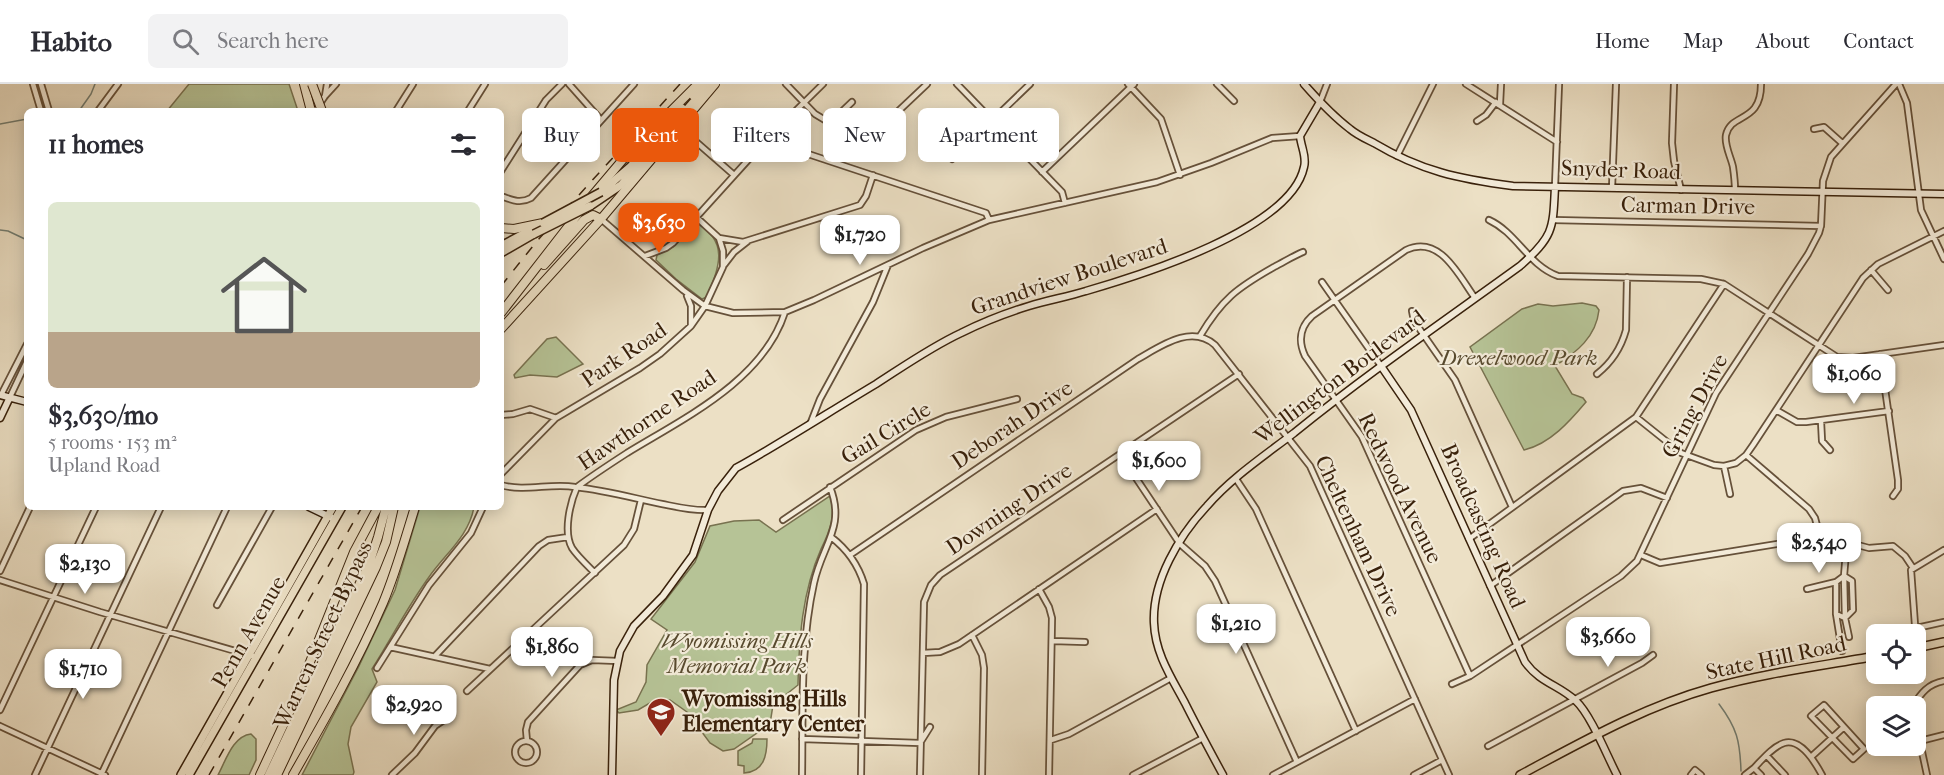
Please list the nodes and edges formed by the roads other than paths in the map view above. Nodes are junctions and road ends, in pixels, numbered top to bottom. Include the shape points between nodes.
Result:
1 (33, 84) edge
2 (41, 84) edge
3 (118, 84) edge
4 (304, 84) edge
5 (312, 84) edge
6 (327, 84) edge
7 (336, 84) edge
8 (413, 84) edge
9 (485, 84) edge
10 (561, 84) edge
11 (569, 84) edge
12 (634, 84) edge
13 (698, 84) edge
14 (703, 84) edge
15 (713, 84) edge
16 (786, 84) edge
17 (823, 84) edge
18 (927, 84) edge
19 (957, 84) edge
20 (1030, 84) edge
21 (1217, 84) edge
22 (1304, 84) edge
23 (1327, 84) edge
24 (1432, 84) edge
25 (1466, 84) edge
26 (1501, 84) edge
27 (1559, 84) edge
28 (1616, 84) edge
29 (1674, 84) edge
30 (1761, 84) edge
31 (1897, 84) edge
32 (1131, 85) edge
33 (325, 96) junction
34 (1234, 101) dead end
35 (804, 102) junction
36 (852, 102) dead end
37 (1320, 102) junction
38 (1498, 103) junction
39 (40, 108) edge
40 (48, 108) edge
41 (100, 108) edge
42 (310, 108) edge
43 (318, 108) edge
44 (320, 108) edge
45 (398, 108) edge
46 (470, 108) edge
47 (693, 108) edge
48 (798, 108) edge
49 (902, 108) edge
50 (981, 108) edge
51 (1005, 108) edge
52 (601, 120) junction
53 (1477, 121) dead end
54 (1814, 129) dead end
55 (1300, 136) junction
56 (1557, 142) junction
57 (1842, 143) junction
58 (699, 144) edge
59 (811, 155) edge
60 (1397, 156) junction
61 (648, 162) edge
62 (746, 162) edge
63 (1033, 162) edge
64 (504, 166) edge
65 (1042, 172) junction
66 (734, 175) junction
67 (873, 175) junction
68 (1180, 175) junction
69 (1555, 186) junction
70 (1612, 188) junction
71 (1681, 190) junction
72 (1735, 190) junction
73 (1822, 193) junction
74 (1918, 194) junction
75 (1944, 194) edge
76 (504, 197) edge
77 (1065, 203) junction
78 (696, 218) junction
79 (601, 219) junction
80 (988, 220) junction
81 (1489, 220) dead end
82 (1553, 220) junction
83 (543, 223) junction
84 (1821, 226) junction
85 (504, 228) edge
86 (1944, 231) edge
87 (1932, 236) junction
88 (719, 238) junction
89 (749, 240) junction
90 (504, 244) edge
91 (504, 251) edge
92 (1303, 252) dead end
93 (645, 256) junction
94 (1530, 258) junction
95 (1944, 260) edge
96 (888, 265) junction
97 (723, 267) junction
98 (1871, 270) junction
99 (1627, 277) junction
100 (1322, 282) dead end
101 (1724, 284) junction
102 (1888, 290) dead end
103 (686, 293) junction
104 (515, 295) junction
105 (1475, 298) junction
106 (1335, 301) junction
107 (705, 306) junction
108 (504, 309) edge
109 (1412, 311) dead end
110 (785, 312) junction
111 (1769, 313) junction
112 (504, 326) edge
113 (691, 326) junction
114 (1424, 335) junction
115 (1200, 336) junction
116 (1944, 345) edge
117 (1818, 346) junction
118 (24, 350) edge
119 (1880, 354) junction
120 (1381, 366) junction
121 (24, 367) edge
122 (1239, 374) junction
123 (1597, 374) dead end
124 (0, 396) edge
125 (10, 397) junction
126 (1017, 399) dead end
127 (1336, 399) junction
128 (24, 401) edge
129 (1776, 410) junction
130 (1889, 411) junction
131 (504, 415) edge
132 (1636, 417) junction
133 (0, 418) edge
134 (556, 418) junction
135 (1821, 421) junction
136 (811, 422) junction
137 (1288, 437) junction
138 (1830, 450) dead end
139 (1119, 454) junction
140 (1688, 454) junction
141 (1746, 454) junction
142 (1724, 466) junction
143 (504, 471) edge
144 (1236, 479) junction
145 (504, 486) edge
146 (577, 487) junction
147 (830, 487) junction
148 (1730, 494) dead end
149 (1893, 496) dead end
150 (1667, 498) junction
151 (641, 500) junction
152 (1512, 507) junction
153 (1157, 509) junction
154 (29, 510) edge
155 (95, 510) edge
156 (160, 510) edge
157 (226, 510) edge
158 (270, 510) edge
159 (315, 510) edge
160 (333, 510) edge
161 (339, 510) edge
162 (376, 510) edge
163 (385, 510) edge
164 (393, 510) edge
165 (415, 510) edge
166 (482, 510) edge
167 (708, 510) junction
168 (332, 518) junction
169 (783, 520) dead end
170 (568, 537) junction
171 (831, 537) junction
172 (1820, 537) junction
173 (1469, 539) junction
174 (1847, 540) junction
175 (1180, 544) junction
176 (1944, 550) edge
177 (850, 555) junction
178 (1641, 555) junction
179 (1913, 568) junction
180 (0, 571) edge
181 (595, 573) junction
182 (1845, 576) junction
183 (0, 580) edge
184 (1836, 582) junction
185 (1490, 586) junction
186 (1039, 589) junction
187 (1807, 589) dead end
188 (53, 597) junction
189 (217, 605) dead end
190 (1836, 614) junction
191 (111, 615) junction
192 (1845, 618) junction
193 (1944, 624) edge
194 (169, 631) junction
195 (972, 635) junction
196 (1849, 637) dead end
197 (1053, 641) junction
198 (1086, 642) dead end
199 (1944, 642) edge
200 (1517, 644) junction
201 (1926, 646) edge
202 (390, 647) junction
203 (1842, 651) dead end
204 (923, 653) junction
205 (253, 655) junction
206 (1653, 655) dead end
207 (435, 656) junction
208 (1866, 658) edge
209 (618, 661) junction
210 (377, 668) dead end
211 (490, 669) junction
212 (1470, 675) junction
213 (1171, 678) junction
214 (1944, 681) edge
215 (1452, 684) dead end
216 (467, 691) dead end
217 (1918, 696) edge
218 (1415, 699) junction
219 (1574, 699) junction
220 (0, 710) edge
221 (450, 716) dead end
222 (0, 726) edge
223 (930, 727) dead end
224 (1844, 727) junction
225 (1356, 730) junction
226 (1596, 734) junction
227 (1944, 735) edge
228 (1203, 738) junction
229 (1832, 738) junction
230 (802, 739) junction
231 (1051, 740) junction
232 (1926, 740) edge
233 (527, 741) junction
234 (862, 741) junction
235 (920, 742) junction
236 (1488, 746) dead end
237 (48, 748) junction
238 (1767, 756) junction
239 (1924, 756) edge
240 (1811, 757) junction
241 (1442, 760) junction
242 (1296, 762) junction
243 (1754, 768) junction
244 (35, 775) edge
245 (102, 775) edge
246 (181, 775) edge
247 (189, 775) edge
248 (260, 775) edge
249 (268, 775) edge
250 (277, 775) edge
251 (293, 775) edge
252 (392, 775) edge
253 (612, 775) edge
254 (802, 775) edge
255 (861, 775) edge
256 (920, 775) edge
257 (982, 775) edge
258 (1049, 775) edge
259 (1133, 775) edge
260 (1223, 775) edge
261 (1273, 775) edge
262 (1414, 775) edge
263 (1449, 775) edge
264 (1520, 775) edge
265 (1617, 775) edge
266 (1691, 775) edge
267 (1701, 775) edge
268 (1745, 775) edge
269 (1761, 775) edge
270 (1785, 775) edge
271 (1822, 775) edge
272 (1928, 775) edge

1 - 39 street
2 - 40 street
3 - 41 street
4 - 42 highway
5 - 43 highway, bridge
6 - 33 street
7 - 33 street
8 - 45 street
9 - 46 street
10 - 64 street via 546,100
11 - 52 street
12 - 52 street
13 - 104 highway via 616,166
14 - 83 main road, bridge via 630,167 601,192
15 - 47 highway
15 - 91 main road, bridge via 621,185
16 - 35 street
17 - 35 street
18 - 49 street
19 - 50 street
20 - 51 street
21 - 34 street
22 - 37 street, Snyder Road
23 - 37 street
24 - 60 street
25 - 38 street
26 - 38 street
27 - 56 street
28 - 70 street
29 - 71 street via 1672,143
30 - 72 street via 1758,106 1731,126 1726,136
31 - 57 street, Gring Drive
31 - 74 street via 1907,103
32 - 65 street
32 - 68 street via 1161,119
33 - 44 street
35 - 36 street via 830,123
35 - 48 street
37 - 55 street
37 - 60 street, Snyder Road via 1351,130
38 - 53 street
38 - 56 street
52 - 76 street via 531,198 516,201
54 - 57 street via 1824,127
55 - 68 street via 1272,138
55 - 136 street, Grandview Boulevard via 1305,167 1293,191 1247,228 1136,275 979,324
56 - 69 street
57 - 73 street, Gring Drive via 1827,164
58 - 66 street
59 - 67 street
60 - 69 street, Snyder Road via 1435,172 1480,182
61 - 79 highway
62 - 66 street
63 - 65 street
65 - 77 street via 1062,192
66 - 78 street
67 - 80 street via 986,213
67 - 89 street via 860,205
68 - 77 street
69 - 70 street, Snyder Road
69 - 82 street, Wellington Boulevard
70 - 71 street, Snyder Road
71 - 72 street, Snyder Road
72 - 73 street, Snyder Road
73 - 74 street, Snyder Road
73 - 84 street, Gring Drive
74 - 75 street, Snyder Road
74 - 87 street
77 - 80 street
78 - 88 street
78 - 93 street via 666,248
79 - 93 street
79 - 104 highway via 593,215 584,220
79 - 112 highway
80 - 96 street
81 - 94 street via 1502,227
82 - 84 street, Carman Drive
82 - 94 street, Wellington Boulevard via 1543,245
83 - 85 highway
83 - 90 main road
84 - 111 street, Gring Drive via 1814,245
86 - 87 street
87 - 95 street
87 - 98 street
88 - 89 street
88 - 97 street
89 - 97 street, Park Road
92 - 115 street via 1246,282 1215,312
93 - 103 street
94 - 99 street via 1558,276
94 - 105 street, Wellington Boulevard
96 - 110 street
96 - 136 street
97 - 107 street, Park Road
98 - 102 street
98 - 117 street
99 - 101 street via 1701,279
99 - 123 street via 1624,338 1607,366
100 - 106 street, Broadcasting Road
101 - 111 street
101 - 132 street
103 - 107 street
103 - 113 street
104 - 108 highway
105 - 106 street, Redwood Avenue via 1444,256 1427,246 1406,250
105 - 114 street, Wellington Boulevard
106 - 120 street, Broadcasting Road
106 - 127 street, Redwood Avenue via 1309,319 1301,335 1305,356
107 - 110 street via 733,313
107 - 113 street, Park Road
109 - 114 street
110 - 146 street, Hawthorne Road via 763,352 721,394
111 - 117 street
111 - 140 street, Gring Drive via 1716,393
113 - 134 street, Park Road via 640,368
114 - 120 street, Wellington Boulevard
114 - 152 street via 1455,380
115 - 122 street, Cheltenham Drive via 1215,345
115 - 177 street, Deborah Drive via 1180,338 1138,359
116 - 119 street
117 - 119 street via 1844,358
117 - 129 street
118 - 124 street
119 - 130 street
120 - 127 street, Wellington Boulevard
120 - 173 street, Broadcasting Road via 1411,410
121 - 125 street
122 - 137 street, Cheltenham Drive
122 - 139 street, Downing Drive
124 - 125 street
125 - 128 street
125 - 133 street
126 - 147 street, Gail Circle via 927,424
127 - 137 street, Wellington Boulevard
127 - 212 street, Redwood Avenue via 1362,437
129 - 135 street via 1797,422
129 - 141 street
130 - 135 street
130 - 149 street via 1898,480
131 - 134 street via 530,409
132 - 140 street
132 - 152 street
134 - 143 street, Park Road
135 - 138 street via 1822,441
136 - 167 street, Grandview Boulevard via 736,468
137 - 144 street, Wellington Boulevard
137 - 218 street, Cheltenham Drive via 1314,474
139 - 153 street
139 - 204 street, Downing Drive via 935,580 924,602
140 - 142 street
140 - 150 street, Gring Drive
141 - 142 street via 1736,463
141 - 172 street via 1809,509
142 - 148 street
144 - 175 street, Wellington Boulevard via 1207,505
144 - 225 street via 1256,509
145 - 146 street
146 - 151 street
146 - 170 street, Hawthorne Road
147 - 169 street, Gail Circle
147 - 171 street via 837,507
150 - 178 street, Gring Drive
150 - 185 street via 1641,488 1623,491
151 - 167 street
151 - 181 street via 630,537
152 - 173 street
153 - 175 street
153 - 186 street
154 - 180 street
155 - 188 street
156 - 191 street
157 - 194 street
158 - 189 street
159 - 168 street
160 - 168 main road, Penn Avenue
161 - 168 main road, Penn Avenue
162 - 248 highway via 354,552
163 - 249 highway, Warren Street Bypass via 369,564
164 - 250 highway, Warren Street Bypass via 376,567
165 - 251 highway via 364,644
166 - 202 street via 471,533 429,585
167 - 209 street, Grandview Boulevard via 693,555 663,596 634,626
168 - 205 main road, Penn Avenue
170 - 181 street via 572,548
170 - 207 street via 548,540 539,546
171 - 177 street
171 - 230 street via 818,565 807,615
172 - 174 street via 1841,536
172 - 178 street via 1660,563
173 - 185 street, Broadcasting Road
174 - 179 street via 1869,548 1893,546
174 - 182 street
175 - 213 street, Wellington Boulevard via 1161,580 1155,602 1156,641
175 - 242 street via 1215,581
176 - 179 street
177 - 234 street via 864,584
178 - 200 street, Gring Drive via 1621,576
179 - 193 street via 1915,625
181 - 211 street
182 - 184 street
182 - 192 street
183 - 188 street
184 - 187 street
184 - 190 street
185 - 200 street, Broadcasting Road
186 - 195 street
186 - 197 street via 1051,612
188 - 191 street
188 - 220 street
190 - 192 street
190 - 203 street
191 - 194 street
191 - 237 street
192 - 196 street
194 - 205 street
194 - 245 street
195 - 204 street via 947,650
195 - 257 street via 984,668
197 - 198 street
197 - 231 street
199 - 201 main road
200 - 212 street, Gring Drive
200 - 219 street, Broadcasting Road via 1525,662 1538,676
202 - 207 street
202 - 210 street
204 - 235 street, Downing Drive
205 - 246 main road, Penn Avenue
205 - 247 main road, Penn Avenue
206 - 219 street
207 - 211 street
208 - 226 main road, State Hill Road via 1710,688
209 - 233 street via 592,660 577,668 528,722
209 - 253 street, Grandview Boulevard
211 - 216 street
212 - 215 street, Gring Drive
213 - 228 street, Wellington Boulevard
213 - 231 street
214 - 217 street via 1934,683
218 - 225 street
218 - 241 street, Cheltenham Drive
219 - 226 street, Broadcasting Road
219 - 236 street
221 - 252 street via 435,726
222 - 237 street
223 - 235 street
224 - 229 street
224 - 229 street via 1864,749 1853,759
224 - 229 street via 1824,705 1812,716
225 - 242 street
226 - 264 main road, State Hill Road
226 - 265 street, Broadcasting Road
227 - 232 street
228 - 259 street
228 - 260 street, Wellington Boulevard
229 - 240 street
230 - 234 street
230 - 254 street
231 - 258 street
233 - 233 street via 514,750 518,760 525,764 535,759 537,752 535,745
234 - 235 street
234 - 255 street
235 - 256 street, Downing Drive
237 - 244 street
237 - 245 street
238 - 240 street via 1786,742 1800,746
238 - 243 street
238 - 270 street
239 - 272 street
240 - 271 street
241 - 262 street
241 - 263 street, Cheltenham Drive
242 - 261 street
243 - 268 street
243 - 269 street
266 - 267 street via 1695,770

